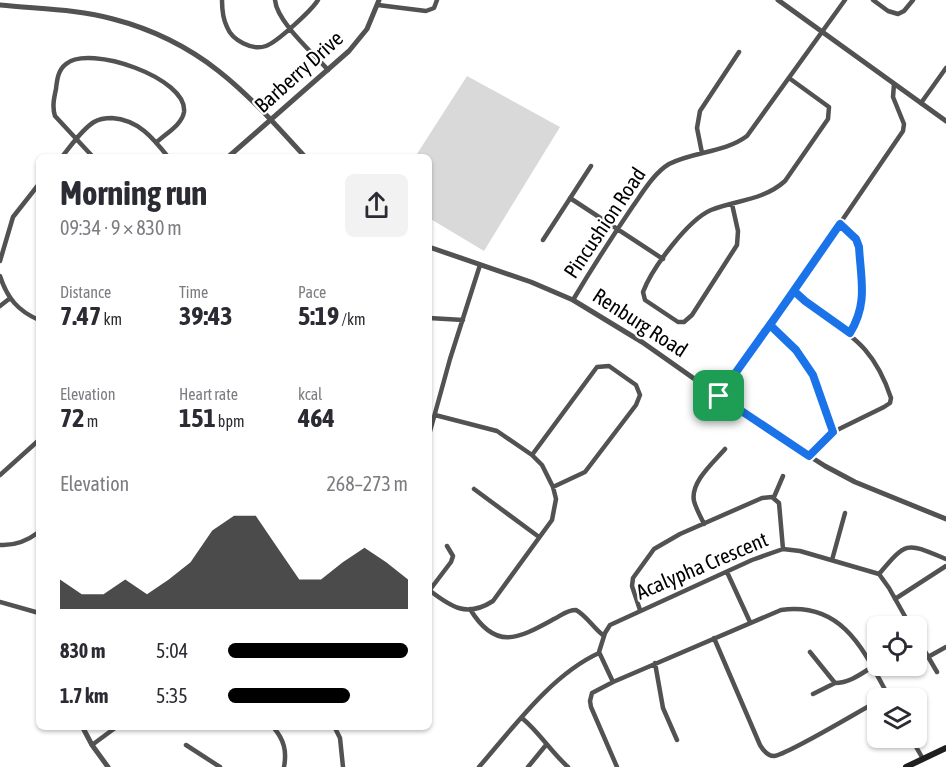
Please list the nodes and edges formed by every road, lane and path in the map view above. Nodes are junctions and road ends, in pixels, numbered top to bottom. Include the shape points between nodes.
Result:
1 (222, 0) edge
2 (275, 0) edge
3 (318, 0) edge
4 (438, 0) edge
5 (778, 0) edge
6 (845, 0) edge
7 (873, 0) edge
8 (913, 0) edge
9 (379, 3) edge
10 (0, 5) edge
11 (290, 27) junction
12 (822, 32) junction
13 (739, 52) dead end
14 (946, 68) edge
15 (328, 70) junction
16 (789, 78) junction
17 (894, 84) junction
18 (921, 103) junction
19 (272, 120) junction
20 (946, 121) edge
21 (77, 139) junction
22 (156, 142) junction
23 (702, 153) junction
24 (64, 154) edge
25 (90, 154) edge
26 (166, 154) edge
27 (232, 154) edge
28 (302, 154) edge
29 (591, 166) dead end
30 (36, 189) edge
31 (570, 198) junction
32 (732, 204) junction
33 (840, 224) junction
34 (617, 229) junction
35 (543, 240) dead end
36 (432, 248) edge
37 (663, 259) junction
38 (0, 261) edge
39 (480, 265) junction
40 (0, 276) edge
41 (794, 291) junction
42 (9, 299) junction
43 (573, 300) junction
44 (0, 306) edge
45 (36, 318) edge
46 (432, 318) edge
47 (462, 320) junction
48 (770, 325) junction
49 (850, 333) junction
50 (719, 396) junction
51 (435, 415) junction
52 (432, 425) edge
53 (833, 432) junction
54 (36, 443) edge
55 (725, 449) dead end
56 (532, 455) junction
57 (809, 456) junction
58 (0, 475) edge
59 (783, 476) dead end
60 (552, 487) junction
61 (474, 489) dead end
62 (774, 497) junction
63 (845, 513) dead end
64 (946, 519) edge
65 (704, 524) junction
66 (36, 534) edge
67 (539, 537) junction
68 (0, 545) edge
69 (447, 546) dead end
70 (783, 549) junction
71 (946, 559) edge
72 (832, 560) junction
73 (946, 566) edge
74 (727, 572) junction
75 (879, 574) junction
76 (432, 587) edge
77 (432, 593) edge
78 (895, 598) junction
79 (0, 602) edge
80 (470, 609) junction
81 (640, 610) junction
82 (36, 613) edge
83 (905, 616) edge
84 (750, 622) junction
85 (603, 636) junction
86 (714, 638) junction
87 (946, 647) edge
88 (810, 652) dead end
89 (599, 653) junction
90 (867, 656) edge
91 (928, 657) joint
92 (655, 663) junction
93 (867, 670) edge
94 (937, 672) dead end
95 (613, 682) junction
96 (835, 682) junction
97 (813, 694) dead end
98 (867, 707) edge
99 (522, 718) junction
100 (84, 730) edge
101 (112, 730) edge
102 (275, 730) edge
103 (336, 730) edge
104 (677, 740) dead end
105 (92, 745) junction
106 (186, 745) dead end
107 (546, 745) junction
108 (917, 748) edge
109 (946, 748) edge
110 (923, 759) junction
111 (108, 767) edge
112 (220, 767) edge
113 (284, 767) edge
114 (343, 767) edge
115 (479, 767) edge
116 (528, 767) edge
117 (568, 767) edge
118 (617, 767) edge
119 (906, 767) edge

1 - 11 street via 227,30 250,46 265,47
2 - 11 street
3 - 11 street
4 - 9 street via 434,8 426,11
5 - 12 street
6 - 12 street, Pincushion Road
7 - 8 street via 898,14
9 - 15 street, Barberry Drive via 360,38
10 - 19 street via 113,18 161,36 217,68
11 - 15 street
12 - 16 street, Pincushion Road
12 - 17 street
13 - 23 street via 700,111 697,128
14 - 18 street
15 - 19 street, Barberry Drive
16 - 23 street, Pincushion Road via 747,136 727,148
16 - 32 street via 829,107 828,119 784,181 761,196
17 - 18 street
17 - 33 street via 894,100 904,127
18 - 20 street
19 - 27 street, Barberry Drive
19 - 28 street
21 - 22 street via 95,121 109,118 133,122
21 - 22 street via 54,116 58,75 68,62 108,59 134,67 181,96 184,102 180,122
21 - 24 street
21 - 25 street
22 - 26 street
23 - 34 street, Pincushion Road via 665,167 648,184
29 - 31 street
30 - 38 street via 13,217
31 - 34 street
31 - 35 street
32 - 37 street via 697,218
32 - 37 street via 737,244 692,315 684,321 678,322 645,300 645,288
33 - 41 street
33 - 49 street via 859,247 862,303
34 - 37 street
34 - 43 street, Pincushion Road
36 - 39 street, Renburg Road
39 - 43 street, Renburg Road
39 - 47 street
40 - 42 street
41 - 48 street
41 - 49 street
42 - 44 street
42 - 45 street
43 - 50 street, Renburg Road
46 - 47 street
47 - 51 street
48 - 50 street
48 - 53 street via 796,350 813,375
49 - 53 street via 874,360 891,401
50 - 57 street, Renburg Road
51 - 52 street
51 - 56 street via 496,431
53 - 57 street
54 - 58 street
55 - 65 street via 694,490 694,501
56 - 60 street via 542,465
56 - 60 street via 597,367 609,366 636,385 640,395 636,405 589,467
57 - 64 street, Renburg Road via 855,482
59 - 62 street
60 - 67 street via 555,514
61 - 67 street
62 - 65 street via 762,498
62 - 70 street via 780,508
63 - 72 street
65 - 81 street via 663,543 642,563 632,583
66 - 68 street via 21,543
67 - 80 street via 493,601
69 - 76 street via 453,556 451,562
70 - 72 street, Acalypha Crescent
70 - 74 street, Acalypha Crescent
71 - 75 street via 907,547
72 - 75 street, Acalypha Crescent
73 - 78 street
74 - 81 street, Acalypha Crescent
74 - 84 street
75 - 78 street
77 - 80 street via 453,607
78 - 83 street
79 - 82 street
80 - 85 street via 491,633 502,637 523,636 576,610
81 - 85 street, Acalypha Crescent via 612,623
84 - 86 street
84 - 90 street via 787,609 817,612 846,629
85 - 89 street
86 - 92 street
86 - 98 street via 760,745 768,754 775,756 795,747
87 - 91 street
88 - 96 street
89 - 95 street
89 - 99 street via 553,686
91 - 94 street
92 - 95 street
92 - 104 street via 663,708
93 - 96 street
95 - 118 street via 596,689 590,697
96 - 97 street
99 - 107 street
99 - 115 street
100 - 105 street
101 - 105 street
102 - 113 street via 285,749
103 - 114 street
105 - 111 street
106 - 112 street
107 - 116 street
107 - 117 street
108 - 110 street
109 - 110 main road
110 - 119 main road

